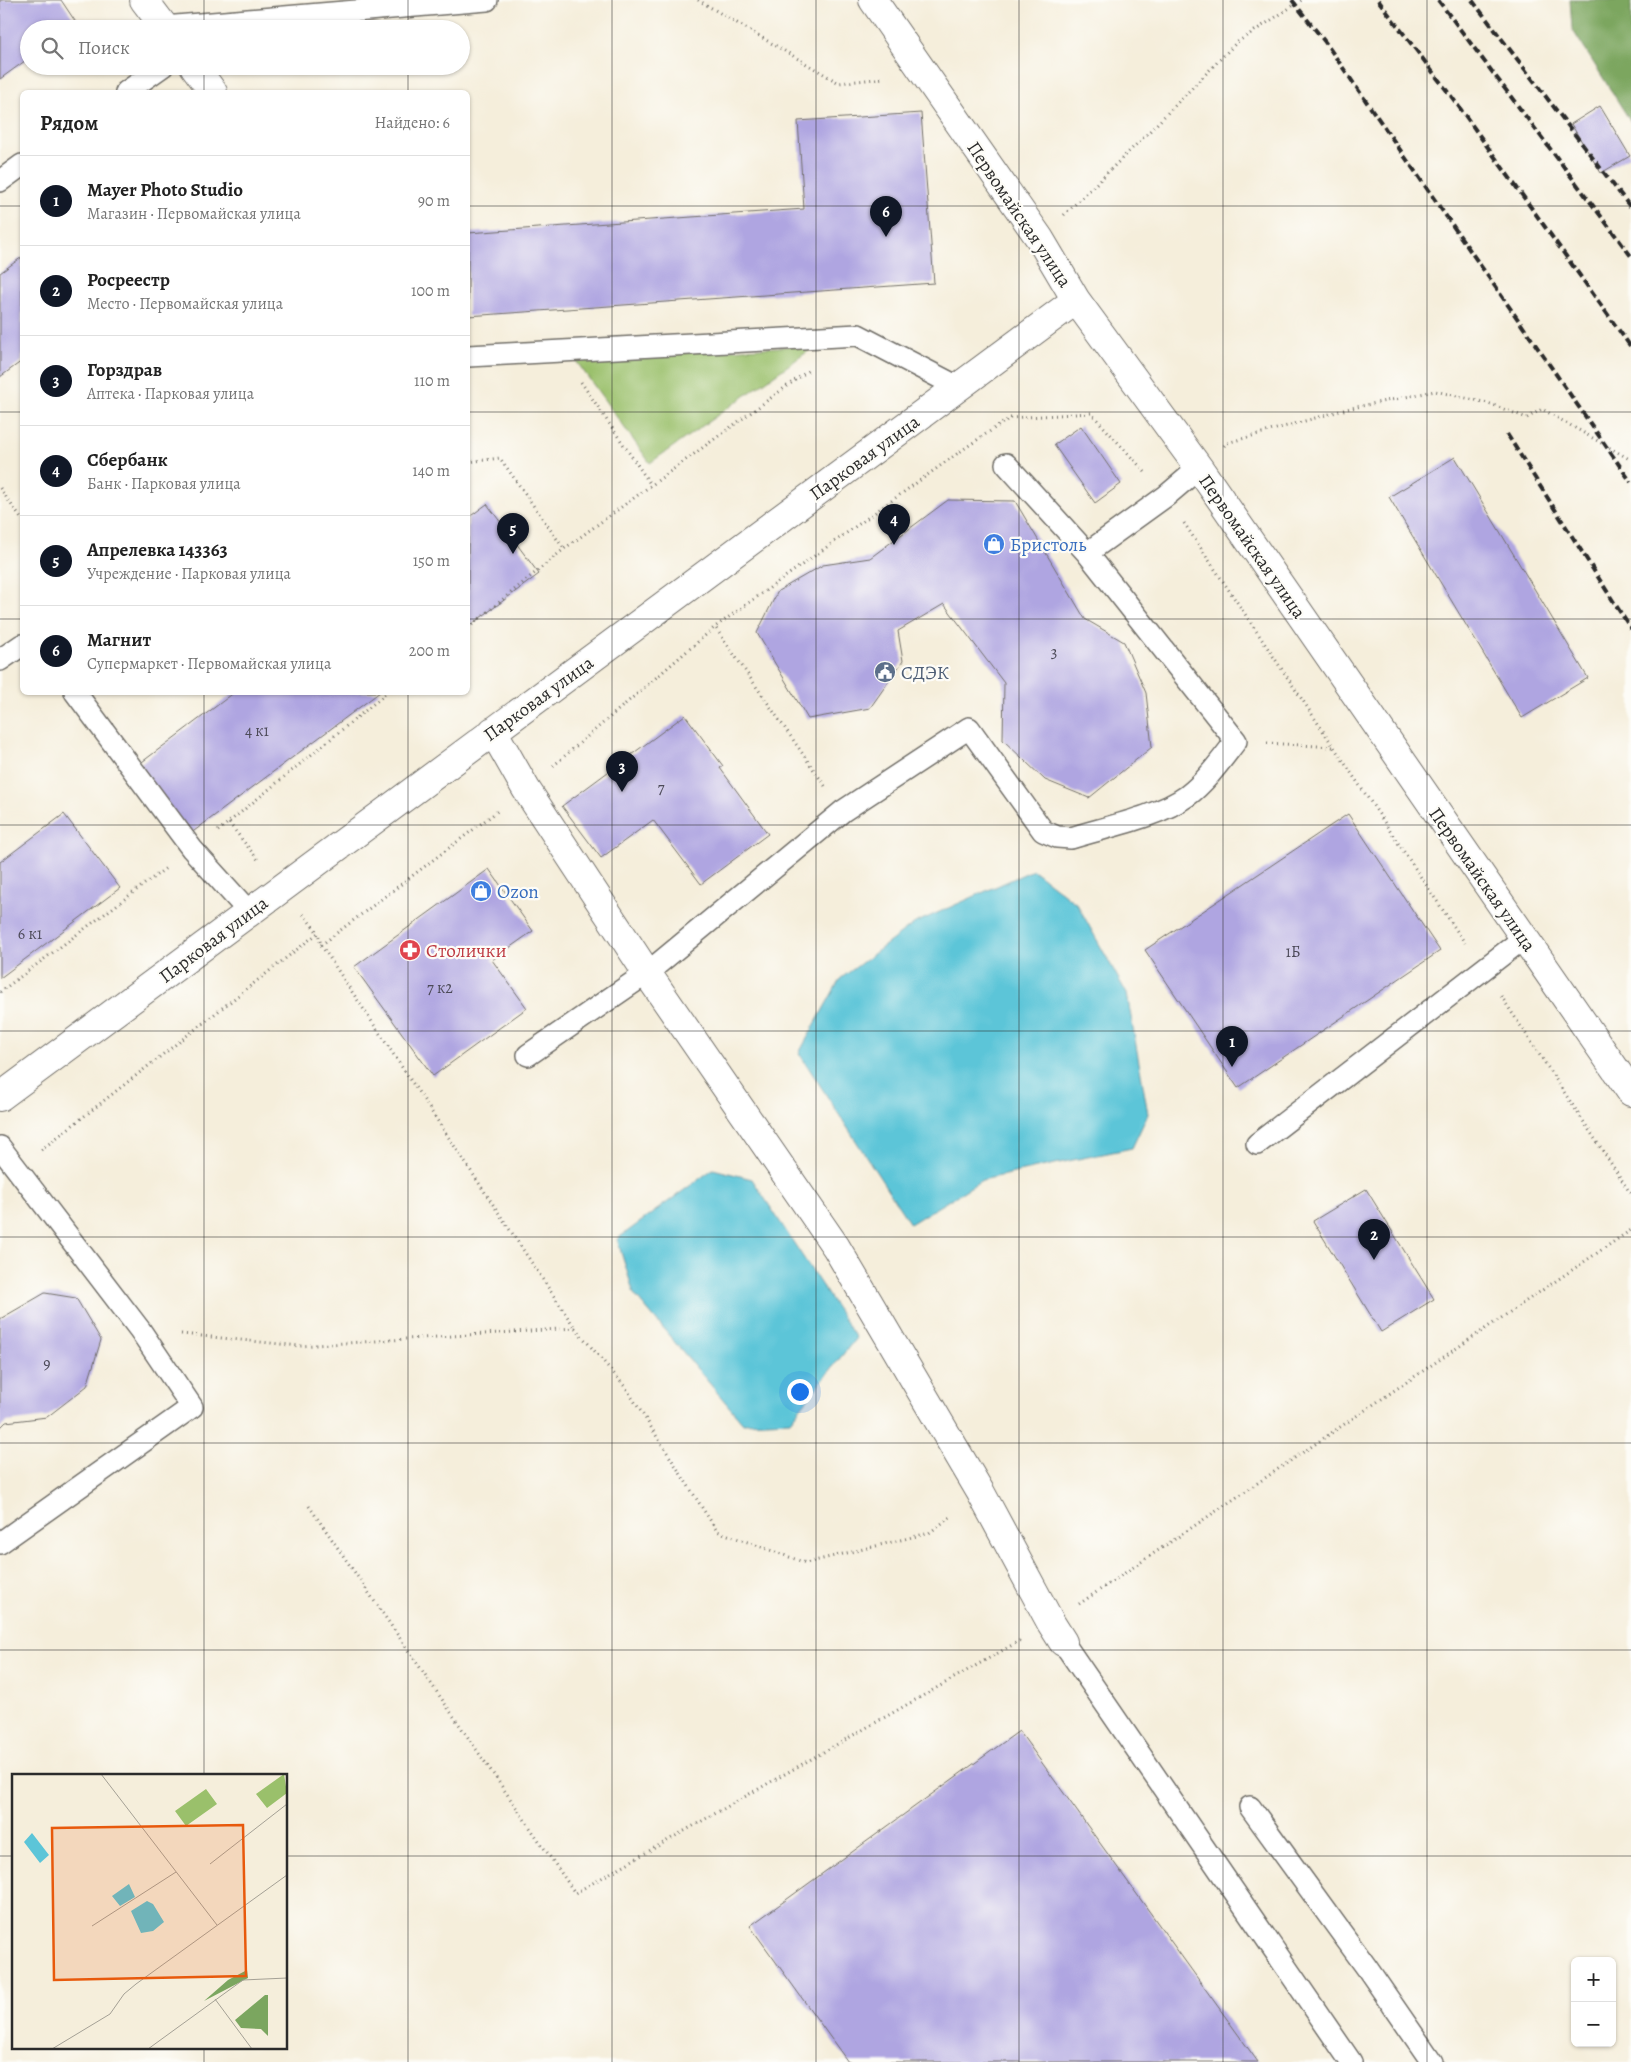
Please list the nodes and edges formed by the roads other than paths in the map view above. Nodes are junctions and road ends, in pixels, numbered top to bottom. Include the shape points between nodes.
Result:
1 (144, 0) edge
2 (487, 0) edge
3 (873, 0) edge
4 (159, 20) edge
5 (257, 20) edge
6 (150, 75) edge
7 (201, 75) edge
8 (129, 90) edge
9 (212, 90) edge
10 (20, 166) edge
11 (0, 181) edge
12 (1076, 300) junction
13 (470, 356) edge
14 (958, 387) junction
15 (1006, 464) dead end
16 (1199, 468) junction
17 (1087, 553) junction
18 (20, 646) edge
19 (0, 660) edge
20 (77, 695) edge
21 (493, 731) junction
22 (249, 912) junction
23 (1524, 938) junction
24 (647, 973) junction
25 (528, 1055) dead end
26 (1631, 1092) edge
27 (0, 1096) edge
28 (1257, 1144) dead end
29 (0, 1147) edge
30 (0, 1543) edge
31 (1057, 1633) joint
32 (1250, 1807) dead end
33 (1351, 2062) edge
34 (1432, 2062) edge

1 - 4 street
2 - 5 lane
3 - 12 street, Первомайская улица via 1040,239
6 - 8 lane
7 - 9 street
10 - 11 lane
12 - 14 street, Парковая улица
12 - 16 street, Первомайская улица
13 - 14 lane via 858,335
14 - 21 street, Парковая улица
15 - 17 lane
16 - 17 lane
16 - 23 street, Первомайская улица
17 - 24 lane via 1236,741 1188,796 1160,810 1071,838 1057,838 1043,830 969,728 842,811
18 - 19 lane
20 - 22 lane via 192,849
21 - 22 street, Парковая улица
21 - 24 street via 526,789
22 - 27 street, Парковая улица
23 - 26 street, Первомайская улица
23 - 28 lane
24 - 25 lane
24 - 31 street via 836,1247 981,1493
29 - 30 lane via 140,1330 192,1407
31 - 33 lane
32 - 34 lane

